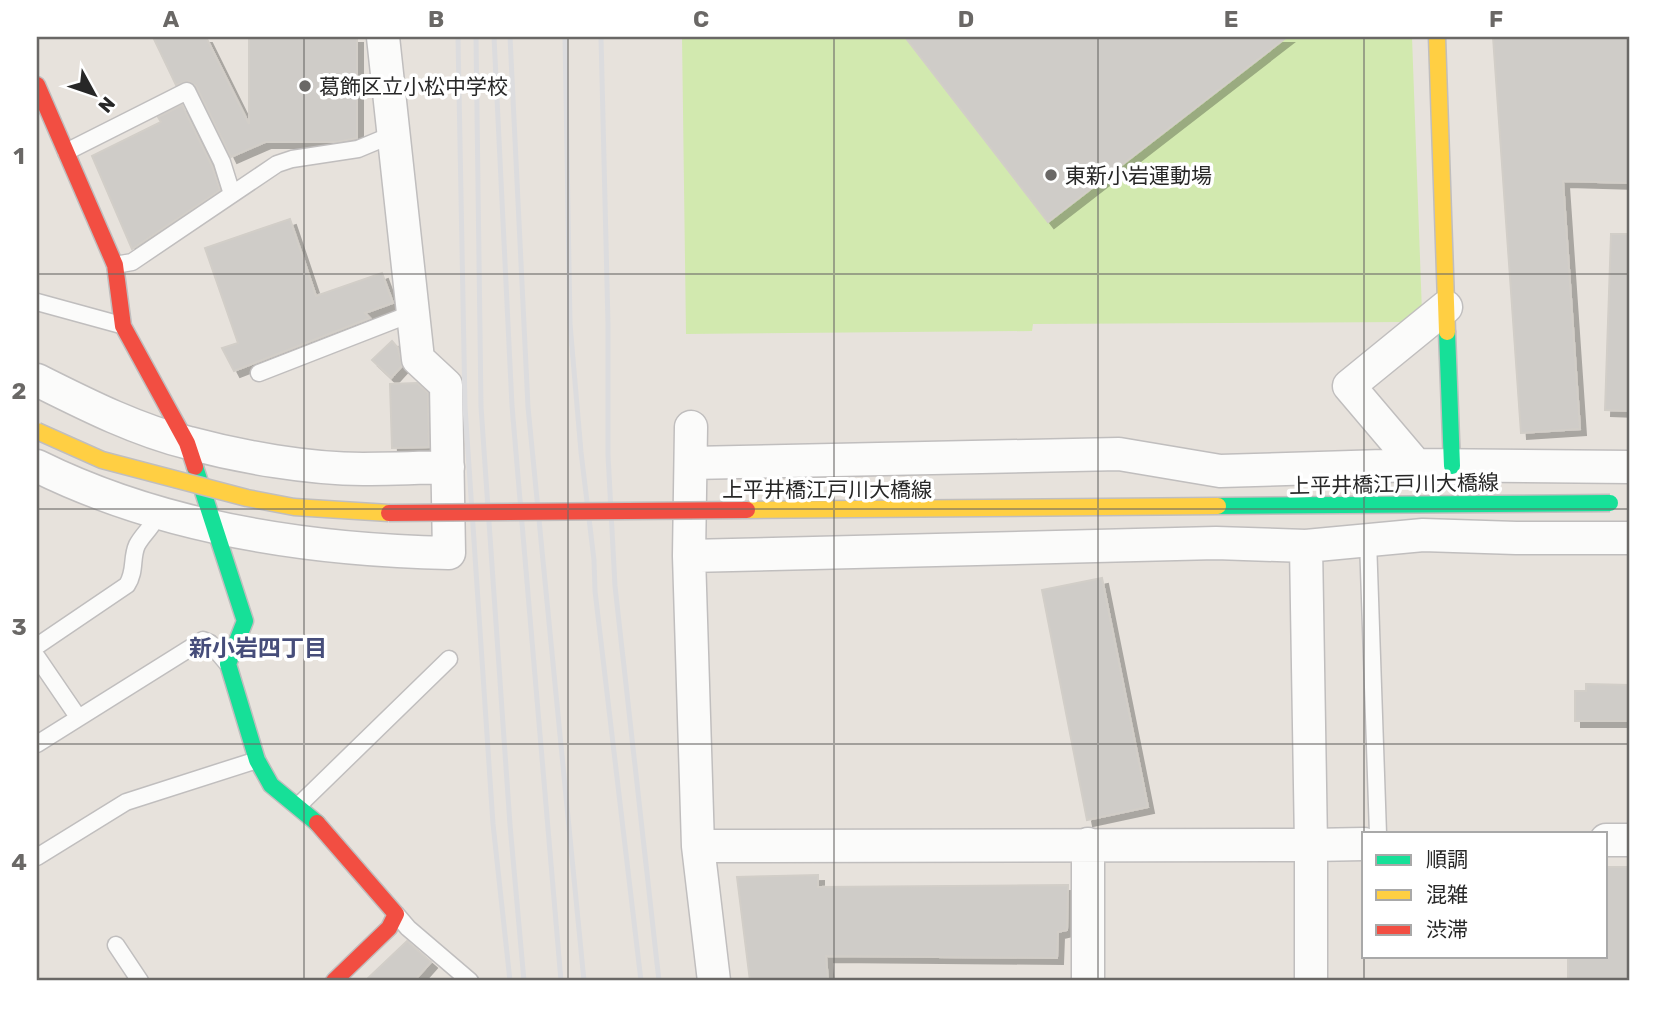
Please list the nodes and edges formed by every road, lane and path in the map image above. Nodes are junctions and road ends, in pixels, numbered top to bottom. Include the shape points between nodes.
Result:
1 (383, 37) edge
2 (1437, 37) edge
3 (37, 85) edge
4 (394, 134) junction
5 (66, 152) junction
6 (232, 194) junction
7 (115, 265) junction
8 (37, 302) edge
9 (1446, 307) junction
10 (413, 313) junction
11 (123, 326) junction
12 (259, 373) dead end
13 (37, 380) edge
14 (691, 427) dead end
15 (37, 431) edge
16 (187, 443) junction
17 (691, 463) junction
18 (1416, 465) junction
19 (37, 466) edge
20 (1452, 466) junction
21 (448, 467) junction
22 (1630, 467) edge
23 (1220, 471) junction
24 (1630, 503) edge
25 (158, 510) junction
26 (213, 526) junction
27 (1630, 538) edge
28 (1368, 540) junction
29 (1216, 543) junction
30 (1306, 546) junction
31 (689, 556) junction
32 (37, 646) edge
33 (37, 657) edge
34 (449, 659) dead end
35 (228, 664) junction
36 (78, 717) junction
37 (37, 744) edge
38 (257, 760) junction
39 (298, 806) junction
40 (1378, 832) edge
41 (1608, 840) edge
42 (1630, 840) edge
43 (1088, 844) junction
44 (1362, 844) edge
45 (1311, 845) junction
46 (698, 846) junction
47 (37, 857) edge
48 (396, 914) junction
49 (116, 944) dead end
50 (140, 981) edge
51 (334, 981) edge
52 (470, 981) edge
53 (714, 981) edge
54 (1088, 981) edge
55 (1311, 981) edge

1 - 4 street
2 - 9 street
3 - 5 street
4 - 6 lane via 358,149 277,164
4 - 10 street
5 - 6 lane via 187,91 222,162
5 - 7 street
6 - 7 lane via 132,262
7 - 11 street
8 - 11 lane
9 - 18 street via 1349,386
9 - 20 street
10 - 12 lane
10 - 21 street via 418,359 446,385
11 - 16 street
13 - 16 street via 122,420
14 - 17 street
15 - 24 street, 上平井橋江戸川大橋線, bridge via 103,460 165,478 294,507 355,512
16 - 21 street via 273,460 348,468
16 - 26 street
17 - 23 street via 1119,454
17 - 31 street
18 - 20 street
18 - 23 street
19 - 25 street via 105,495
20 - 22 street
21 - 26 street via 449,553 334,546
23 - 29 street
25 - 26 street
25 - 32 lane via 157,520 136,547 133,575 127,585
26 - 35 street via 245,621
27 - 28 street via 1423,535
28 - 30 street
28 - 40 lane
29 - 30 street
29 - 31 street
30 - 45 street
31 - 46 street
33 - 36 lane
34 - 39 lane
35 - 36 lane via 203,640
35 - 38 street
36 - 37 lane
38 - 39 street via 271,785
38 - 47 lane via 126,802
39 - 48 street via 322,827
41 - 42 street
43 - 45 street
43 - 46 street
43 - 54 street
44 - 45 street
45 - 55 street
46 - 53 street
48 - 51 street via 389,928
48 - 52 lane
49 - 50 lane

